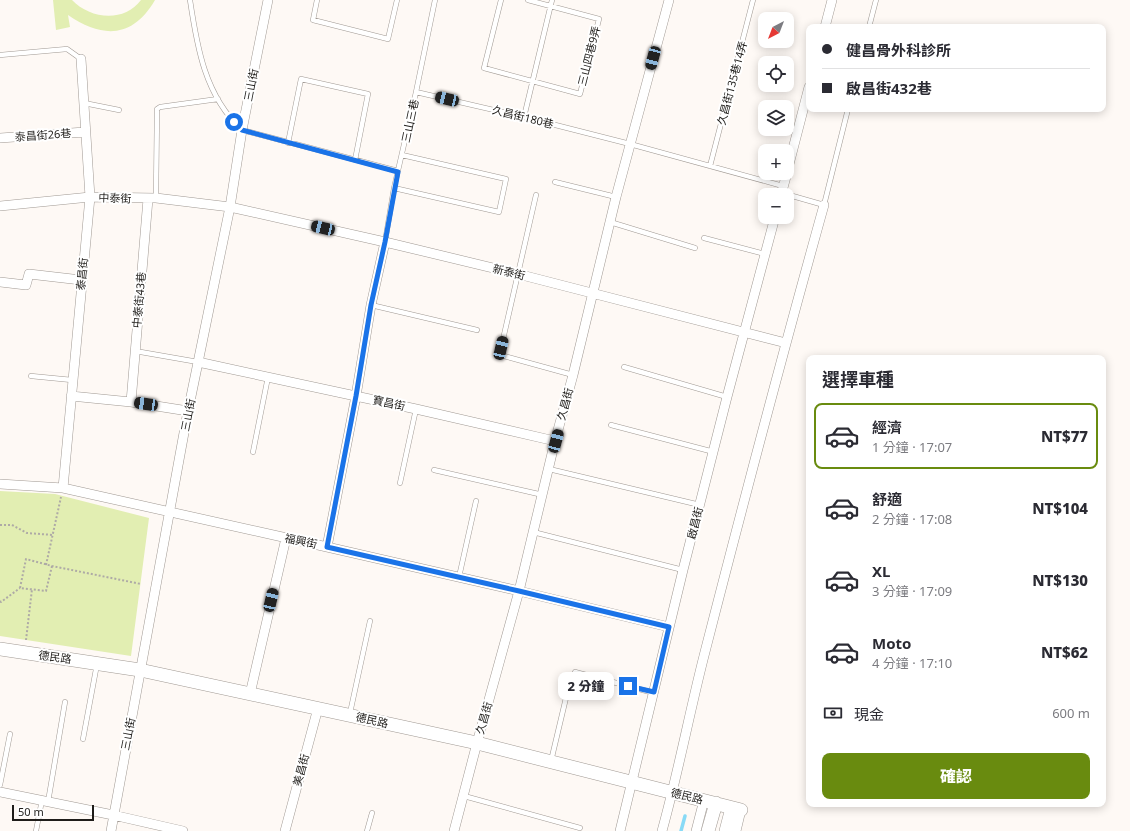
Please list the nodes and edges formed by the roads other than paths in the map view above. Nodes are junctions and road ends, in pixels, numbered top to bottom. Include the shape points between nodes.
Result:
1 (190, 0) edge
2 (268, 0) edge
3 (317, 0) edge
4 (397, 0) edge
5 (435, 0) edge
6 (501, 0) edge
7 (528, 0) edge
8 (552, 0) edge
9 (669, 0) edge
10 (753, 0) edge
11 (832, 0) edge
12 (876, 0) edge
13 (551, 6) junction
14 (826, 24) edge
15 (870, 24) edge
16 (0, 55) edge
17 (82, 60) joint
18 (533, 82) junction
19 (416, 92) junction
20 (218, 99) junction
21 (806, 99) edge
22 (84, 103) junction
23 (119, 110) dead end
24 (847, 112) edge
25 (524, 117) junction
26 (242, 130) junction
27 (85, 132) junction
28 (0, 138) edge
29 (288, 143) junction
30 (630, 144) junction
31 (794, 145) edge
32 (402, 155) junction
33 (355, 160) junction
34 (710, 166) junction
35 (398, 172) junction
36 (555, 182) dead end
37 (394, 188) junction
38 (773, 188) edge
39 (536, 195) dead end
40 (794, 195) edge
41 (90, 197) junction
42 (616, 197) junction
43 (152, 199) junction
44 (824, 205) junction
45 (0, 206) edge
46 (230, 207) junction
47 (610, 222) junction
48 (773, 224) edge
49 (704, 238) dead end
50 (385, 242) junction
51 (695, 248) dead end
52 (765, 254) junction
53 (518, 274) junction
54 (81, 280) junction
55 (0, 282) edge
56 (593, 293) junction
57 (371, 305) junction
58 (477, 330) dead end
59 (745, 333) junction
60 (786, 343) junction
61 (501, 348) dead end
62 (135, 350) junction
63 (504, 356) dead end
64 (198, 362) junction
65 (624, 367) dead end
66 (573, 375) junction
67 (31, 376) dead end
68 (268, 378) junction
69 (72, 380) junction
70 (71, 396) junction
71 (356, 396) junction
72 (727, 397) junction
73 (131, 402) junction
74 (416, 409) junction
75 (188, 410) junction
76 (611, 424) dead end
77 (556, 441) junction
78 (253, 452) dead end
79 (714, 452) junction
80 (549, 469) junction
81 (434, 470) dead end
82 (400, 483) dead end
83 (0, 484) edge
84 (63, 488) junction
85 (543, 494) junction
86 (476, 501) dead end
87 (700, 505) junction
88 (170, 512) junction
89 (533, 532) junction
90 (286, 538) junction
91 (327, 547) junction
92 (683, 570) junction
93 (459, 577) junction
94 (519, 591) junction
95 (370, 621) dead end
96 (669, 627) junction
97 (0, 649) edge
98 (97, 664) junction
99 (140, 670) junction
100 (575, 672) dead end
101 (570, 681) dead end
102 (654, 692) junction
103 (250, 694) junction
104 (65, 702) dead end
105 (318, 708) junction
106 (349, 715) junction
107 (10, 734) dead end
108 (83, 739) dead end
109 (476, 743) junction
110 (551, 762) junction
111 (632, 782) junction
112 (0, 785) edge
113 (0, 792) edge
114 (673, 792) junction
115 (464, 796) junction
116 (45, 801) junction
117 (710, 802) junction
118 (736, 809) junction
119 (372, 813) dead end
120 (113, 815) junction
121 (580, 828) dead end
122 (36, 831) edge
123 (111, 831) edge
124 (183, 831) edge
125 (285, 831) edge
126 (367, 831) edge
127 (454, 831) edge
128 (620, 831) edge
129 (662, 831) edge
130 (696, 831) edge
131 (708, 831) edge
132 (726, 831) edge
133 (736, 831) edge

1 - 20 lane via 203,64
2 - 26 street, 三山街
3 - 4 lane via 313,20 388,39
5 - 19 lane, 三山三巷
6 - 18 lane via 484,68
7 - 13 lane
8 - 13 lane
9 - 30 street, 久昌街
10 - 34 lane, 久昌街135巷14弄
11 - 14 street
12 - 15 lane
13 - 18 lane
13 - 18 lane, 三山四巷9弄 via 598,20 580,94
16 - 17 lane via 67,49
17 - 22 street, 泰昌街
18 - 25 lane
19 - 25 lane, 久昌街180巷
19 - 32 lane, 三山三巷
20 - 26 lane
20 - 43 lane via 157,110
21 - 31 street
22 - 23 lane
22 - 27 street, 泰昌街
24 - 44 lane
25 - 30 lane, 久昌街180巷
26 - 29 lane
26 - 46 street, 三山街
27 - 28 street, 泰昌街26巷
27 - 41 street, 泰昌街
29 - 33 lane
29 - 33 lane via 301,78 368,94
30 - 34 lane, 久昌街180巷
30 - 42 street, 久昌街
32 - 35 lane, 三山三巷
32 - 37 lane via 506,179 499,212
33 - 35 lane
34 - 38 lane, 久昌街180巷
35 - 37 lane, 三山三巷
36 - 42 lane
37 - 50 lane, 三山三巷
39 - 53 lane
40 - 44 lane, 久昌街180巷
41 - 43 street, 中泰街
41 - 45 street, 中泰街
41 - 54 street, 泰昌街
42 - 47 street, 久昌街
43 - 46 street, 中泰街
43 - 62 street, 中泰街43巷
44 - 60 street
46 - 50 street, 新泰街
46 - 64 street, 三山街
47 - 51 lane
47 - 56 street, 久昌街
48 - 52 street, 啟昌街
49 - 52 lane
50 - 53 street, 新泰街
50 - 57 street
52 - 59 street, 啟昌街
53 - 56 street, 新泰街
53 - 61 lane
54 - 55 street via 29,274 26,284
54 - 69 street, 泰昌街
56 - 59 street, 新泰街
56 - 66 street, 久昌街
57 - 58 lane
57 - 71 street
59 - 60 street, 新泰街
59 - 72 street, 啟昌街
60 - 114 street via 705,650
62 - 64 lane
62 - 73 street, 中泰街43巷
63 - 66 lane
64 - 68 street, 寶昌街
64 - 75 street, 三山街
65 - 72 lane
66 - 77 street, 久昌街
67 - 69 lane
68 - 71 street, 寶昌街
68 - 78 lane
69 - 70 street, 泰昌街
70 - 73 street
70 - 84 street, 泰昌街
71 - 74 street, 寶昌街
71 - 91 street
72 - 79 street, 啟昌街
73 - 75 street
74 - 77 street, 寶昌街
74 - 82 lane
75 - 88 street, 三山街
76 - 79 lane
77 - 80 street, 久昌街
79 - 87 street, 啟昌街
80 - 85 street, 久昌街
80 - 87 lane
81 - 85 lane
83 - 84 street, 福興街
84 - 88 street, 福興街
85 - 89 street, 久昌街
86 - 93 lane
87 - 92 street, 啟昌街
88 - 90 street, 福興街
88 - 99 street, 三山街
89 - 92 lane
89 - 94 street, 久昌街
90 - 91 street, 福興街
90 - 103 street
91 - 93 street, 福興街
92 - 96 street, 啟昌街
93 - 94 street, 福興街
94 - 96 street, 福興街
94 - 109 street, 久昌街
95 - 106 lane
96 - 102 street, 啟昌街
97 - 98 street, 德民路
98 - 99 street, 德民路
98 - 108 lane
99 - 103 street, 德民路
99 - 120 street, 三山街
100 - 102 lane
101 - 110 lane
102 - 111 street, 啟昌街
103 - 105 street, 德民路
104 - 116 lane
105 - 106 street, 德民路
105 - 125 street, 美昌街
106 - 109 street, 德民路
107 - 112 lane
109 - 110 street, 德民路
109 - 115 street, 久昌街
110 - 111 street, 德民路
111 - 114 street, 德民路
111 - 128 street, 啟昌街
113 - 116 street
114 - 117 street, 德民路
114 - 129 street
115 - 121 lane
115 - 127 street, 久昌街
116 - 120 street
116 - 122 lane
117 - 118 street, 德民路
117 - 130 street
117 - 131 street
118 - 132 street
118 - 133 street
119 - 126 lane
120 - 123 street, 三山街
120 - 124 street

